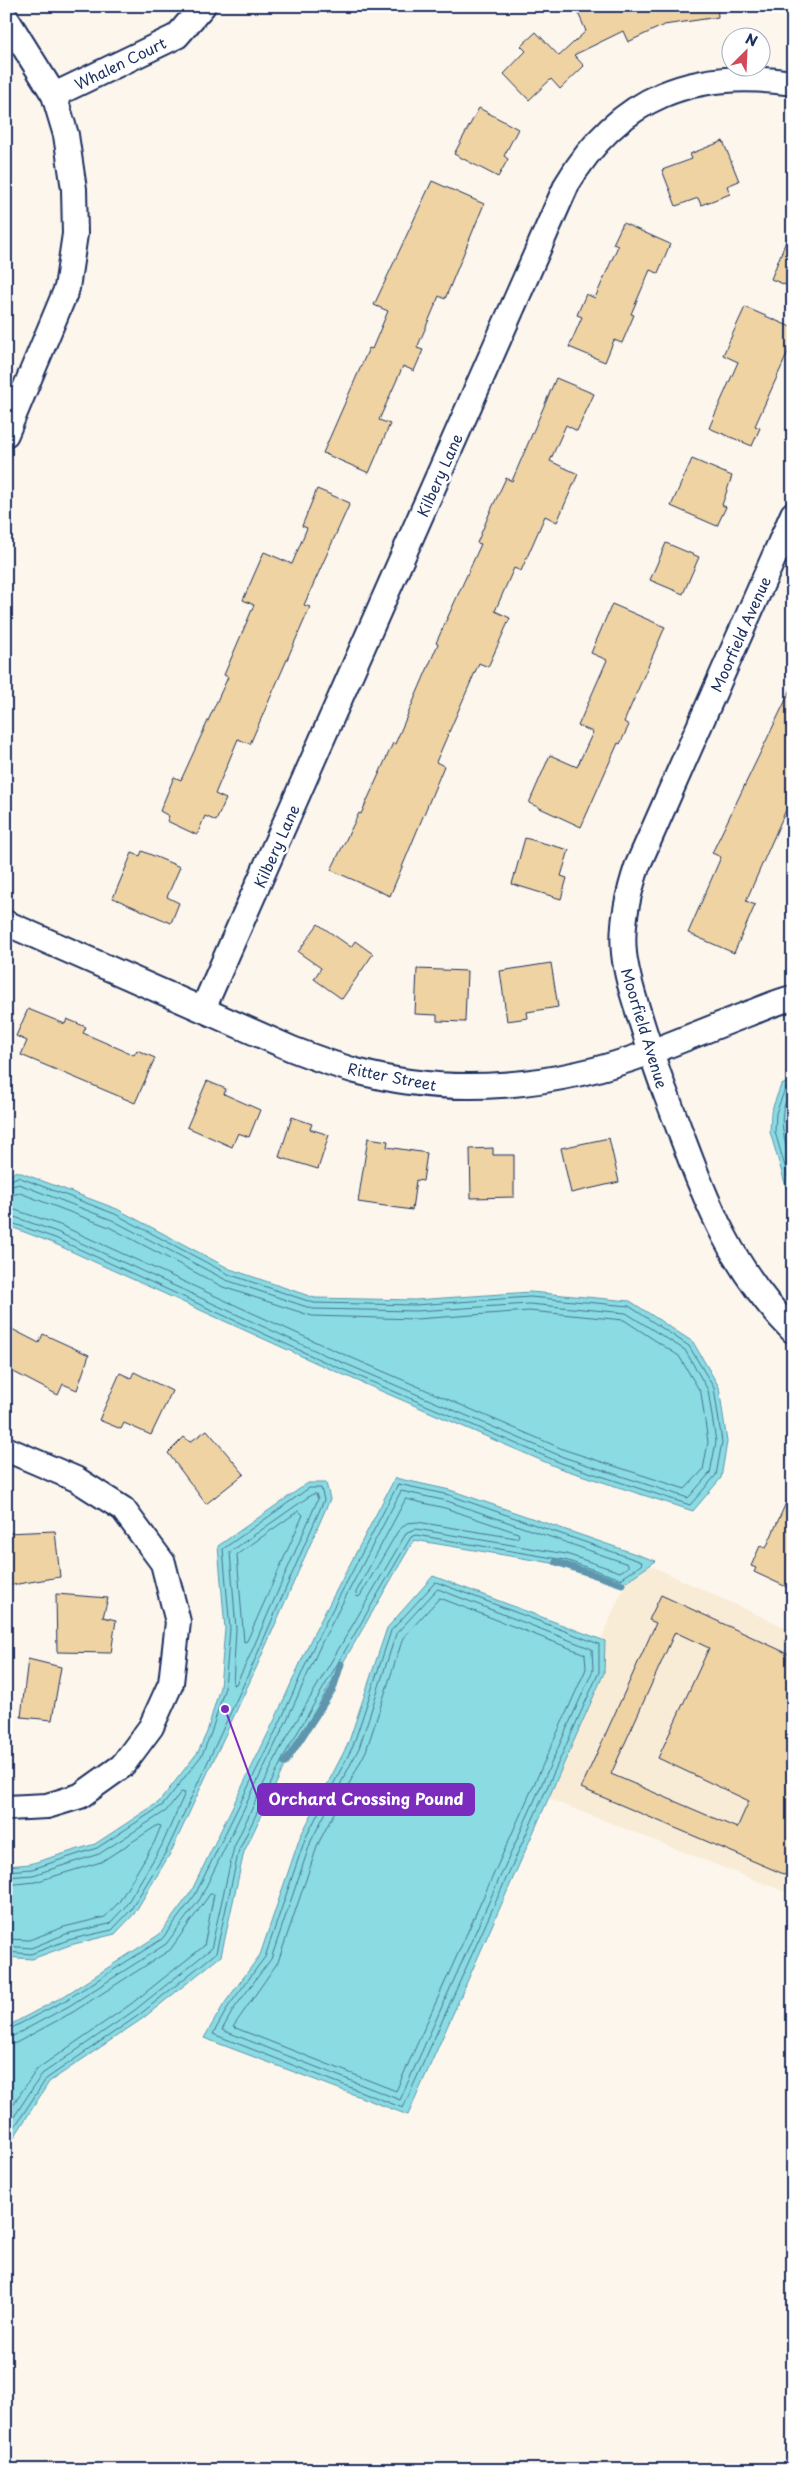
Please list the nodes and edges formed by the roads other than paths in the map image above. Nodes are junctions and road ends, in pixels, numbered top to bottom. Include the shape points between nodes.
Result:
1 (203, 6) edge
2 (6, 18) edge
3 (793, 83) edge
4 (54, 95) junction
5 (6, 434) edge
6 (793, 514) edge
7 (6, 923) edge
8 (793, 998) edge
9 (204, 1009) junction
10 (651, 1052) junction
11 (793, 1332) edge
12 (6, 1449) edge
13 (6, 1808) edge

1 - 4 street, Whalen Court via 177,36
2 - 4 street
3 - 9 street, Kilbery Lane via 732,79 670,91 624,118 598,142 577,168
4 - 5 street via 66,135 74,189 75,234 67,288
6 - 10 street, Moorfield Avenue via 632,881 625,918 626,972
7 - 9 street, Ritter Street
8 - 10 street, Ritter Street
9 - 10 street, Ritter Street via 292,1049 355,1071 445,1086 538,1082
10 - 11 street, Moorfield Avenue via 709,1208 725,1241 764,1302
12 - 13 street via 76,1480 123,1509 163,1563 178,1622 171,1683 151,1727 122,1766 80,1796 47,1806

